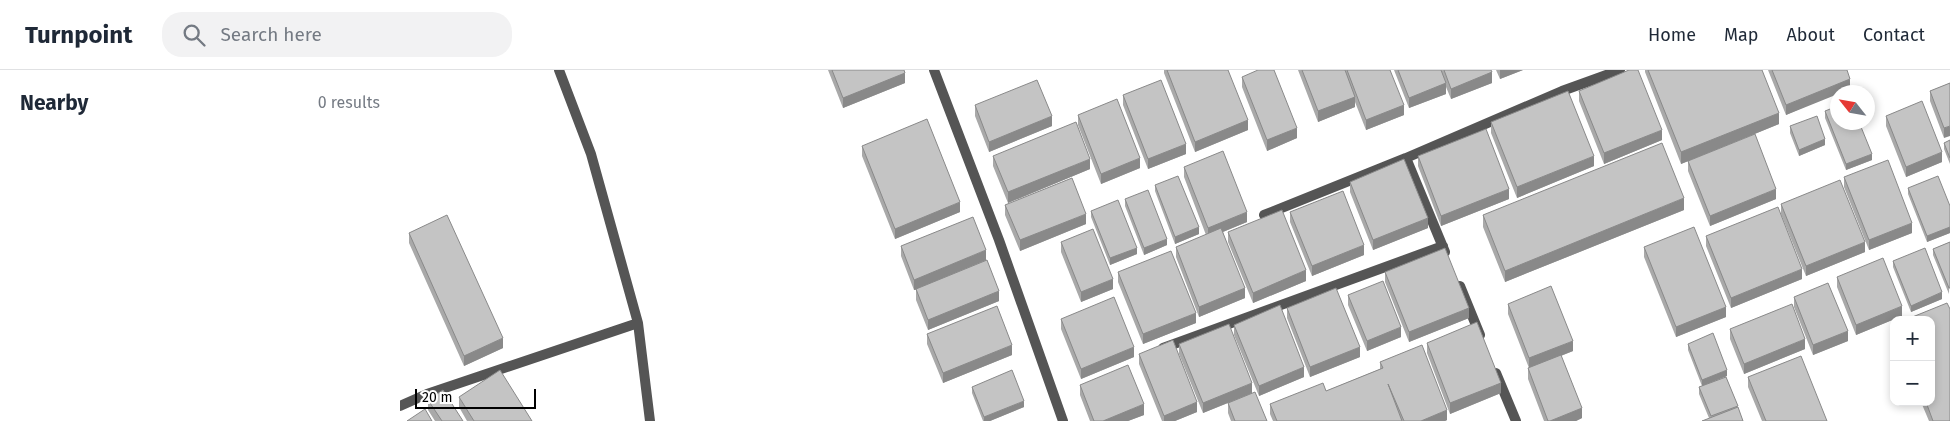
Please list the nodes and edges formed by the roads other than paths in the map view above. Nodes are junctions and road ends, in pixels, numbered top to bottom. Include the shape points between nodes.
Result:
1 (559, 70) edge
2 (934, 70) edge
3 (1620, 70) edge
4 (1406, 158) junction
5 (1264, 215) edge
6 (1443, 246) junction
7 (638, 323) junction
8 (1486, 347) edge
9 (1157, 350) edge
10 (1493, 366) edge
11 (400, 406) edge
12 (650, 421) edge
13 (1062, 421) edge
14 (1516, 421) edge

1 - 7 street via 591,154
2 - 13 street via 999,240
3 - 4 street via 1562,91
4 - 5 street
4 - 6 street
6 - 8 street
6 - 9 street
7 - 11 street
7 - 12 street
10 - 14 street

